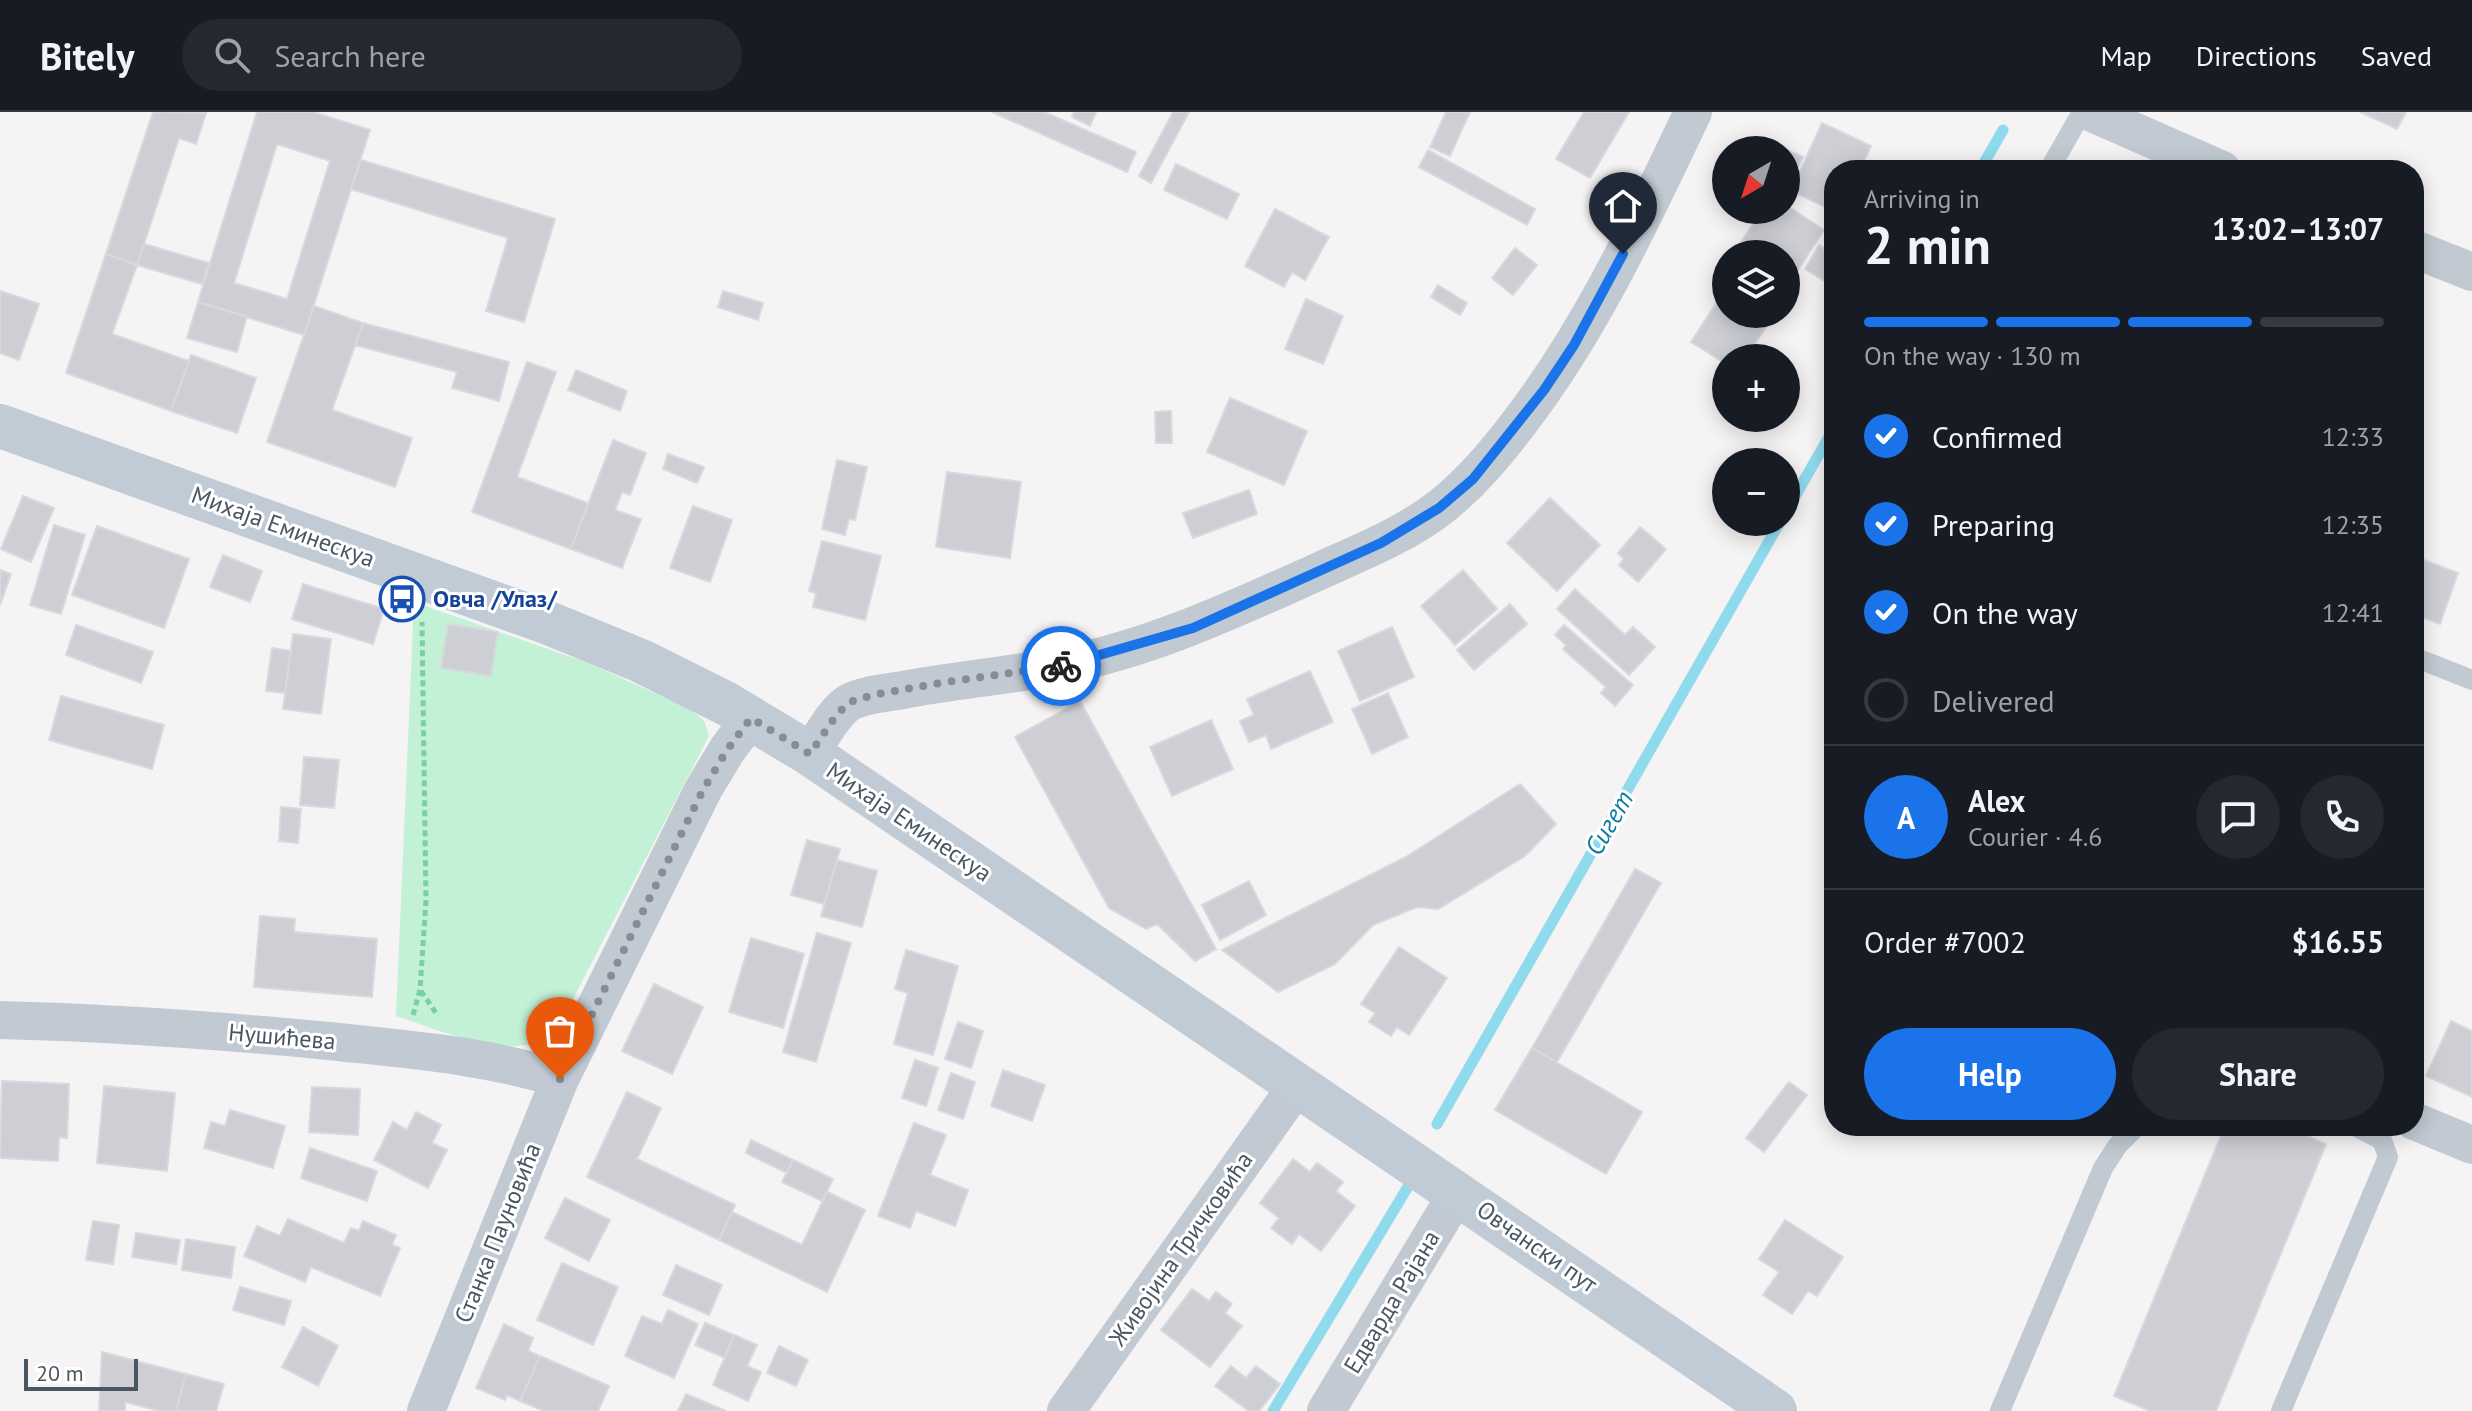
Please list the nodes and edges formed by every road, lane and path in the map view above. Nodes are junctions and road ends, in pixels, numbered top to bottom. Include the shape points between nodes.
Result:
1 (1693, 112) edge
2 (2082, 112) edge
3 (2090, 112) edge
4 (2055, 160) edge
5 (2199, 160) edge
6 (2424, 253) edge
7 (2472, 272) edge
8 (0, 426) edge
9 (421, 577) junction
10 (2424, 661) edge
11 (2472, 680) edge
12 (751, 718) junction
13 (810, 754) junction
14 (0, 1020) edge
15 (404, 1049) junction
16 (560, 1079) junction
17 (1296, 1087) junction
18 (2424, 1125) edge
19 (2127, 1136) edge
20 (2374, 1136) edge
21 (2472, 1145) edge
22 (1458, 1192) junction
23 (426, 1411) edge
24 (1066, 1411) edge
25 (1326, 1411) edge
26 (1775, 1411) edge
27 (2000, 1411) edge
28 (2281, 1411) edge

1 - 13 street via 1574,345 1510,435 1473,479 1439,508 1381,543 1193,628 1060,666 850,702
2 - 4 lane
3 - 5 street
6 - 7 street
8 - 9 street, Михаја Еминескуа
9 - 12 street, Михаја Еминескуа via 641,661
9 - 15 path via 426,900 420,990
10 - 11 lane
12 - 13 street, Михаја Еминескуа
12 - 16 street, Станка Пауновића via 703,790
13 - 17 street, Михаја Еминескуа
14 - 15 street, Нушићева via 270,1035
15 - 16 street, Нушићева via 465,1055
16 - 23 street, Станка Пауновића
17 - 22 street, Овчански пут
17 - 24 street, Живојина Тричковића
18 - 21 street
19 - 27 lane via 2103,1168
20 - 28 lane via 2382,1140 2388,1157
22 - 25 street, Едварда Рајана
22 - 26 street, Овчански пут

